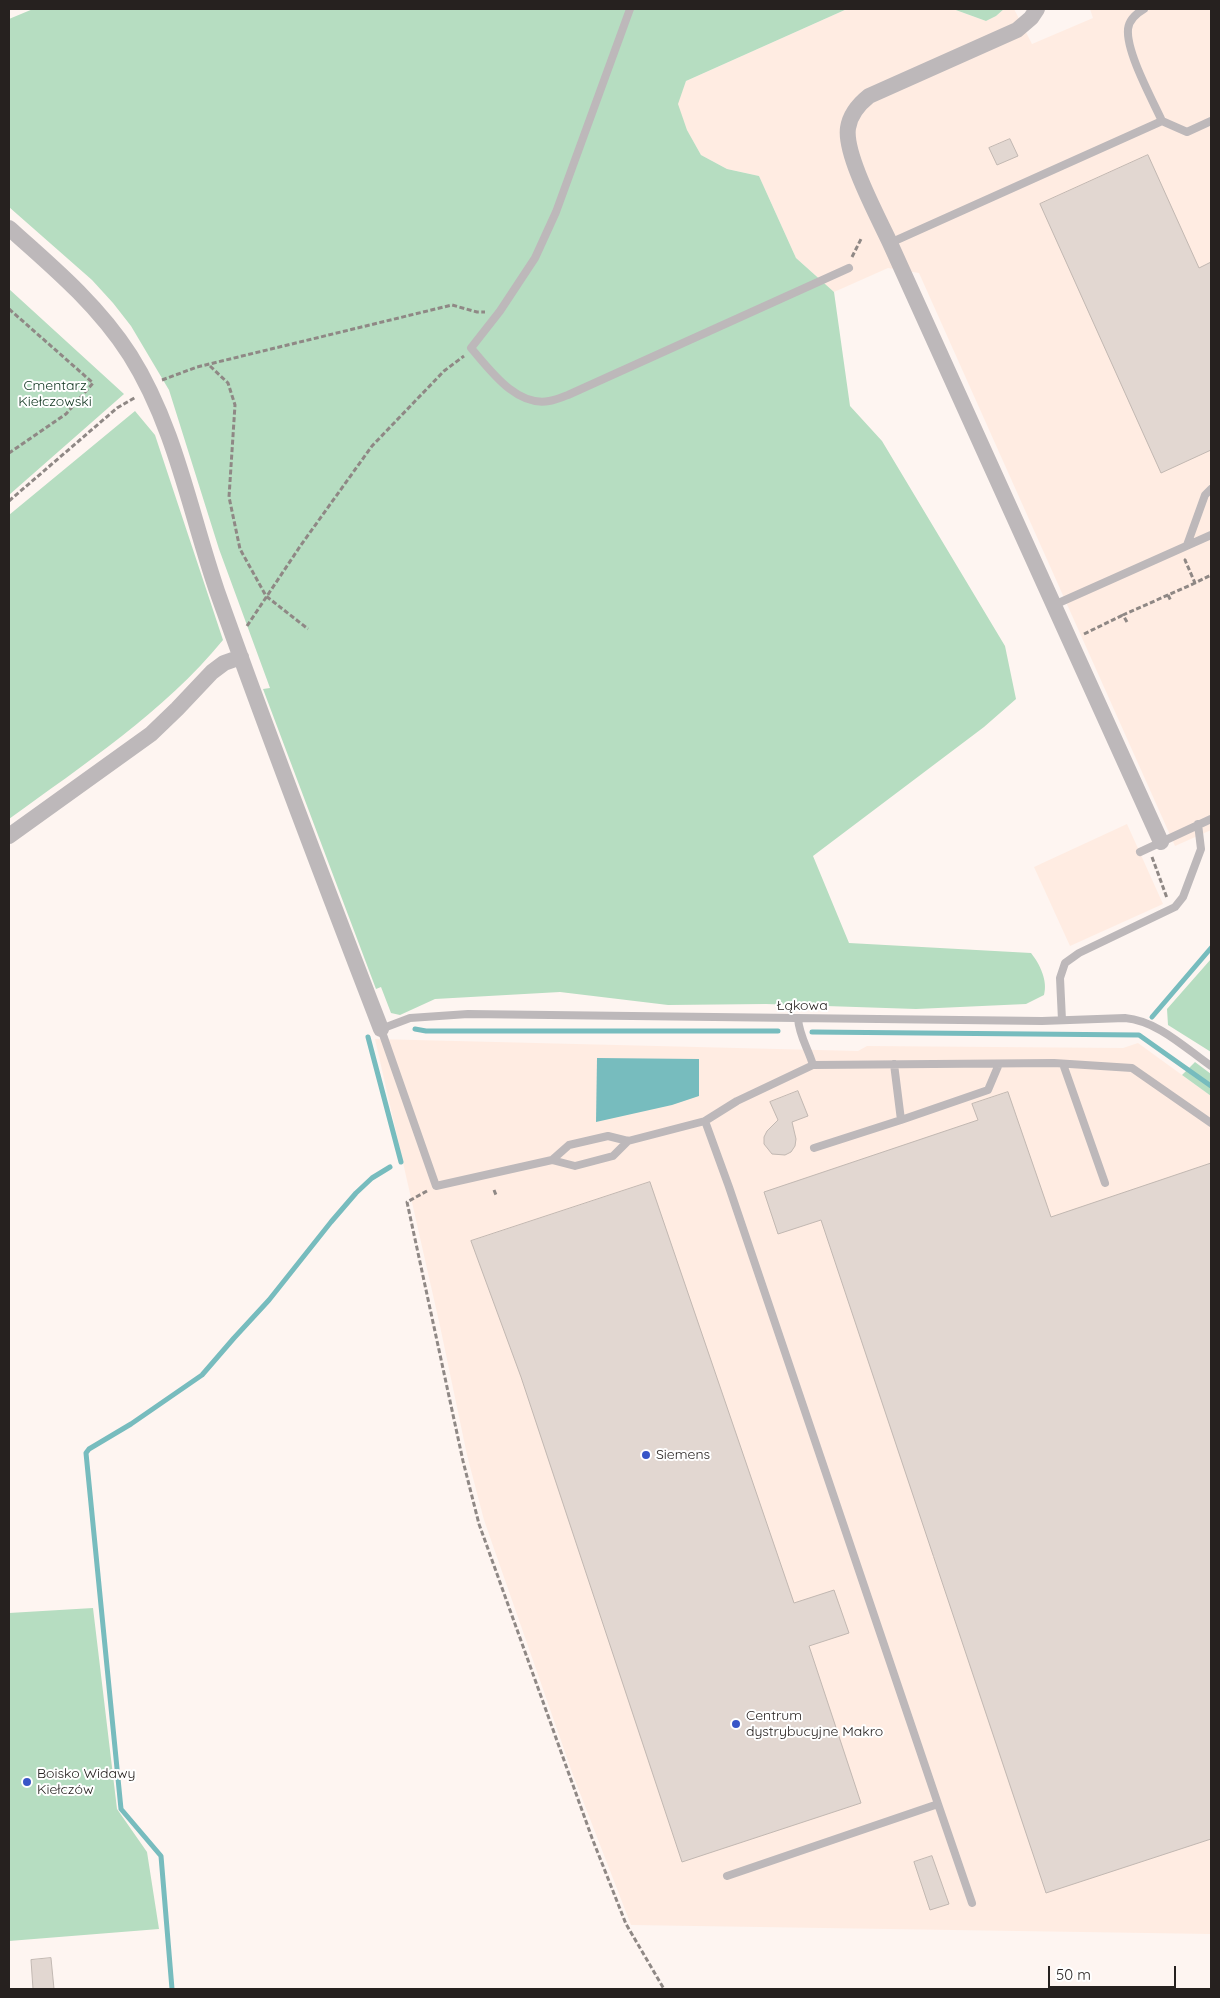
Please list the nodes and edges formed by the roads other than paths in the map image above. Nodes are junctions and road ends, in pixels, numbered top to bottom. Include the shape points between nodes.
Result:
1 (630, 9) edge
2 (1037, 9) edge
3 (1144, 9) edge
4 (1162, 121) junction
5 (1211, 121) edge
6 (9, 228) edge
7 (890, 243) junction
8 (849, 268) road end
9 (1211, 489) edge
10 (1211, 535) edge
11 (1187, 545) junction
12 (1054, 605) junction
13 (241, 657) junction
14 (1211, 819) edge
15 (1198, 824) junction
16 (9, 836) edge
17 (1156, 844) junction
18 (1140, 852) dead end
19 (798, 1018) junction
20 (1062, 1020) junction
21 (381, 1029) junction
22 (894, 1064) junction
23 (999, 1064) junction
24 (1063, 1064) junction
25 (813, 1065) junction
26 (1211, 1066) edge
27 (901, 1120) junction
28 (705, 1121) junction
29 (1211, 1123) edge
30 (628, 1141) junction
31 (814, 1148) dead end
32 (552, 1160) junction
33 (1105, 1184) dead end
34 (938, 1804) junction
35 (727, 1876) dead end
36 (972, 1903) dead end

1 - 8 lane via 556,212 535,258 500,312 471,348 513,392 526,398 550,401
2 - 7 street via 1017,30 869,96 855,110 848,127 850,152
3 - 4 lane via 1135,14 1128,28 1130,47
4 - 5 lane via 1187,132
4 - 7 lane
6 - 13 street via 64,277 103,318 148,389 172,447 202,547
7 - 12 street
9 - 11 lane via 1205,495
10 - 11 lane
11 - 12 lane
12 - 17 street
13 - 16 street via 212,672 151,734
13 - 21 street
14 - 15 lane
15 - 17 lane
15 - 20 lane via 1201,848 1183,897 1175,907 1078,953 1065,963 1060,978
17 - 18 lane
19 - 20 lane, Łąkowa
19 - 21 lane, Łąkowa via 458,1014 410,1018
19 - 25 lane via 799,1033
20 - 26 lane, Łąkowa via 1138,1019 1157,1028
21 - 32 lane via 436,1186
22 - 23 lane
22 - 25 lane
22 - 27 lane
23 - 24 lane
23 - 27 lane via 988,1090
24 - 29 lane via 1132,1068
24 - 33 lane
25 - 28 lane via 737,1101
27 - 31 lane
28 - 30 lane
28 - 34 lane
30 - 32 lane via 608,1136 569,1145
30 - 32 lane via 613,1156 575,1166
34 - 35 lane
34 - 36 lane

